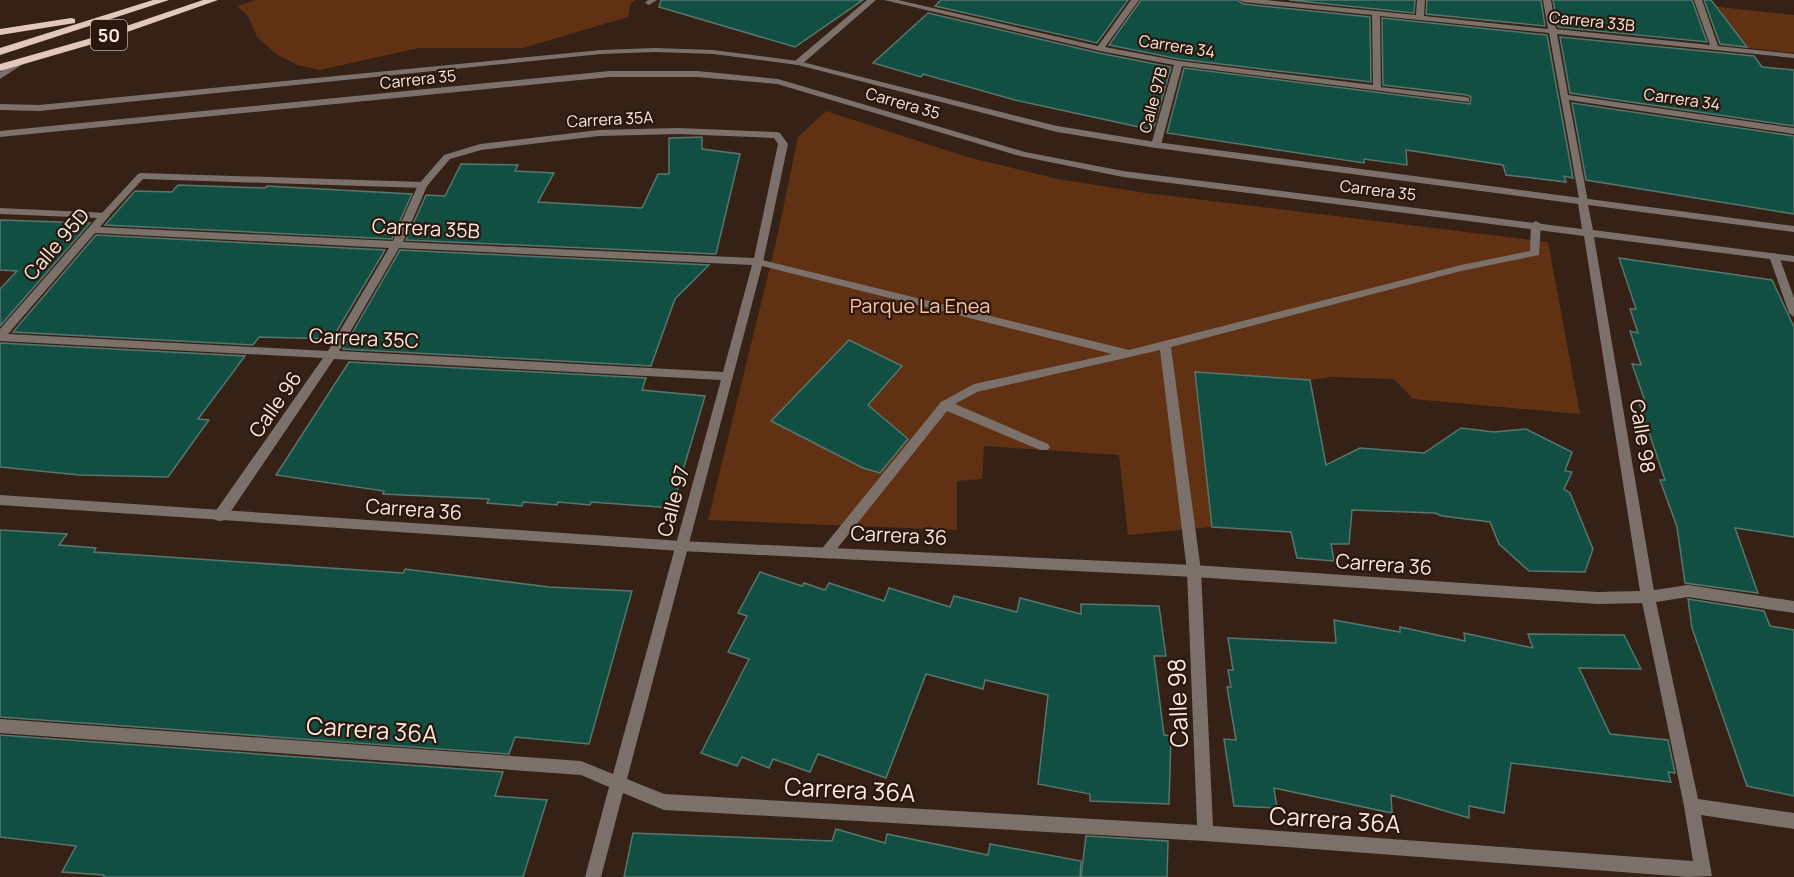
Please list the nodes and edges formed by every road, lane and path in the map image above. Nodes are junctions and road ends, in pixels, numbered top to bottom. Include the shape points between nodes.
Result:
1 (213, 0) edge
2 (872, 0) edge
3 (888, 0) edge
4 (1136, 0) edge
5 (1243, 0) edge
6 (1421, 0) edge
7 (1547, 0) edge
8 (1698, 0) edge
9 (160, 1) edge
10 (1269, 1) edge
11 (122, 14) junction
12 (1376, 15) junction
13 (1420, 18) junction
14 (0, 32) edge
15 (1555, 32) junction
16 (1714, 48) junction
17 (1100, 49) junction
18 (0, 51) edge
19 (1794, 56) edge
20 (22, 62) junction
21 (798, 63) junction
22 (1179, 63) junction
23 (0, 69) edge
24 (0, 76) edge
25 (1377, 89) junction
26 (1566, 97) junction
27 (1466, 99) dead end
28 (0, 107) edge
29 (1794, 131) edge
30 (0, 134) edge
31 (777, 135) joint
32 (1156, 145) junction
33 (447, 156) joint
34 (423, 185) junction
35 (1583, 202) junction
36 (0, 211) edge
37 (105, 215) junction
38 (1536, 224) junction
39 (1794, 229) edge
40 (92, 230) junction
41 (1588, 232) junction
42 (396, 245) junction
43 (1774, 256) junction
44 (1794, 259) edge
45 (758, 262) junction
46 (1794, 313) edge
47 (0, 336) edge
48 (1164, 345) junction
49 (332, 354) junction
50 (1129, 354) junction
51 (727, 376) junction
52 (945, 405) junction
53 (1044, 447) dead end
54 (0, 500) edge
55 (220, 516) junction
56 (681, 546) junction
57 (827, 551) junction
58 (1194, 571) junction
59 (1648, 597) junction
60 (1794, 607) edge
61 (0, 726) edge
62 (618, 783) junction
63 (1692, 806) junction
64 (1794, 821) edge
65 (1205, 833) junction
66 (1703, 874) edge
67 (592, 877) edge

1 - 20 highway, 50
2 - 21 street
3 - 17 street, Carrera 34
4 - 17 street
5 - 10 street, Carrera 33B
6 - 13 street
7 - 15 street, Calle 98
8 - 16 street
9 - 11 highway, 50
10 - 12 street, Carrera 33B
11 - 14 highway
11 - 18 highway, 50
12 - 13 street, Carrera 33B
12 - 25 street
13 - 15 street, Carrera 33B
15 - 16 street, Carrera 33B
15 - 26 street, Calle 98
16 - 19 street, Carrera 33B
17 - 22 street, Carrera 34
20 - 23 highway, 50
20 - 24 street
21 - 28 street, Carrera 35 via 713,52 601,52 39,108
21 - 32 street, Carrera 35 via 1058,129
22 - 25 street, Carrera 34
22 - 32 street, Calle 97B
25 - 27 street, Carrera 34
26 - 29 street, Carrera 34
26 - 35 street, Calle 98
30 - 38 street, Carrera 35 via 610,74 697,74 778,82 1023,154 1123,174
31 - 33 street, Carrera 35A via 599,133 480,147
31 - 45 street, Calle 97 via 783,144
32 - 35 street, Carrera 35
33 - 34 street, Calle 96
34 - 37 street, Calle 95D via 141,177
34 - 42 street, Calle 96
35 - 39 street, Carrera 35
35 - 41 street, Calle 98
36 - 37 street
37 - 40 street, Calle 95D
38 - 41 street, Carrera 35
38 - 48 street via 1534,253 1461,268
40 - 42 street, Carrera 35B
40 - 47 street, Calle 95D
41 - 43 street, Carrera 35
41 - 59 street, Calle 98
42 - 45 street, Carrera 35B
42 - 49 street, Calle 96
43 - 44 street, Carrera 35
43 - 46 street
45 - 50 street, Carrera 35B
45 - 51 street, Calle 97
47 - 49 street, Carrera 35C
48 - 50 street
48 - 58 street, Calle 98
49 - 51 street, Carrera 35C
49 - 55 street, Calle 96
50 - 52 street via 974,388
51 - 56 street, Calle 97
52 - 53 street
52 - 57 street
54 - 55 street, Carrera 36
55 - 56 street, Carrera 36
56 - 57 street, Carrera 36
56 - 62 street, Calle 97
57 - 58 street, Carrera 36
58 - 59 street, Carrera 36 via 1597,598
58 - 65 street, Calle 98
59 - 60 street, Carrera 36 via 1688,591
59 - 63 street, Calle 98
61 - 62 street, Carrera 36A via 580,768
62 - 65 street, Carrera 36A via 664,802
62 - 67 street, Calle 97
63 - 64 street
63 - 66 street, Calle 98
65 - 66 street, Carrera 36A

